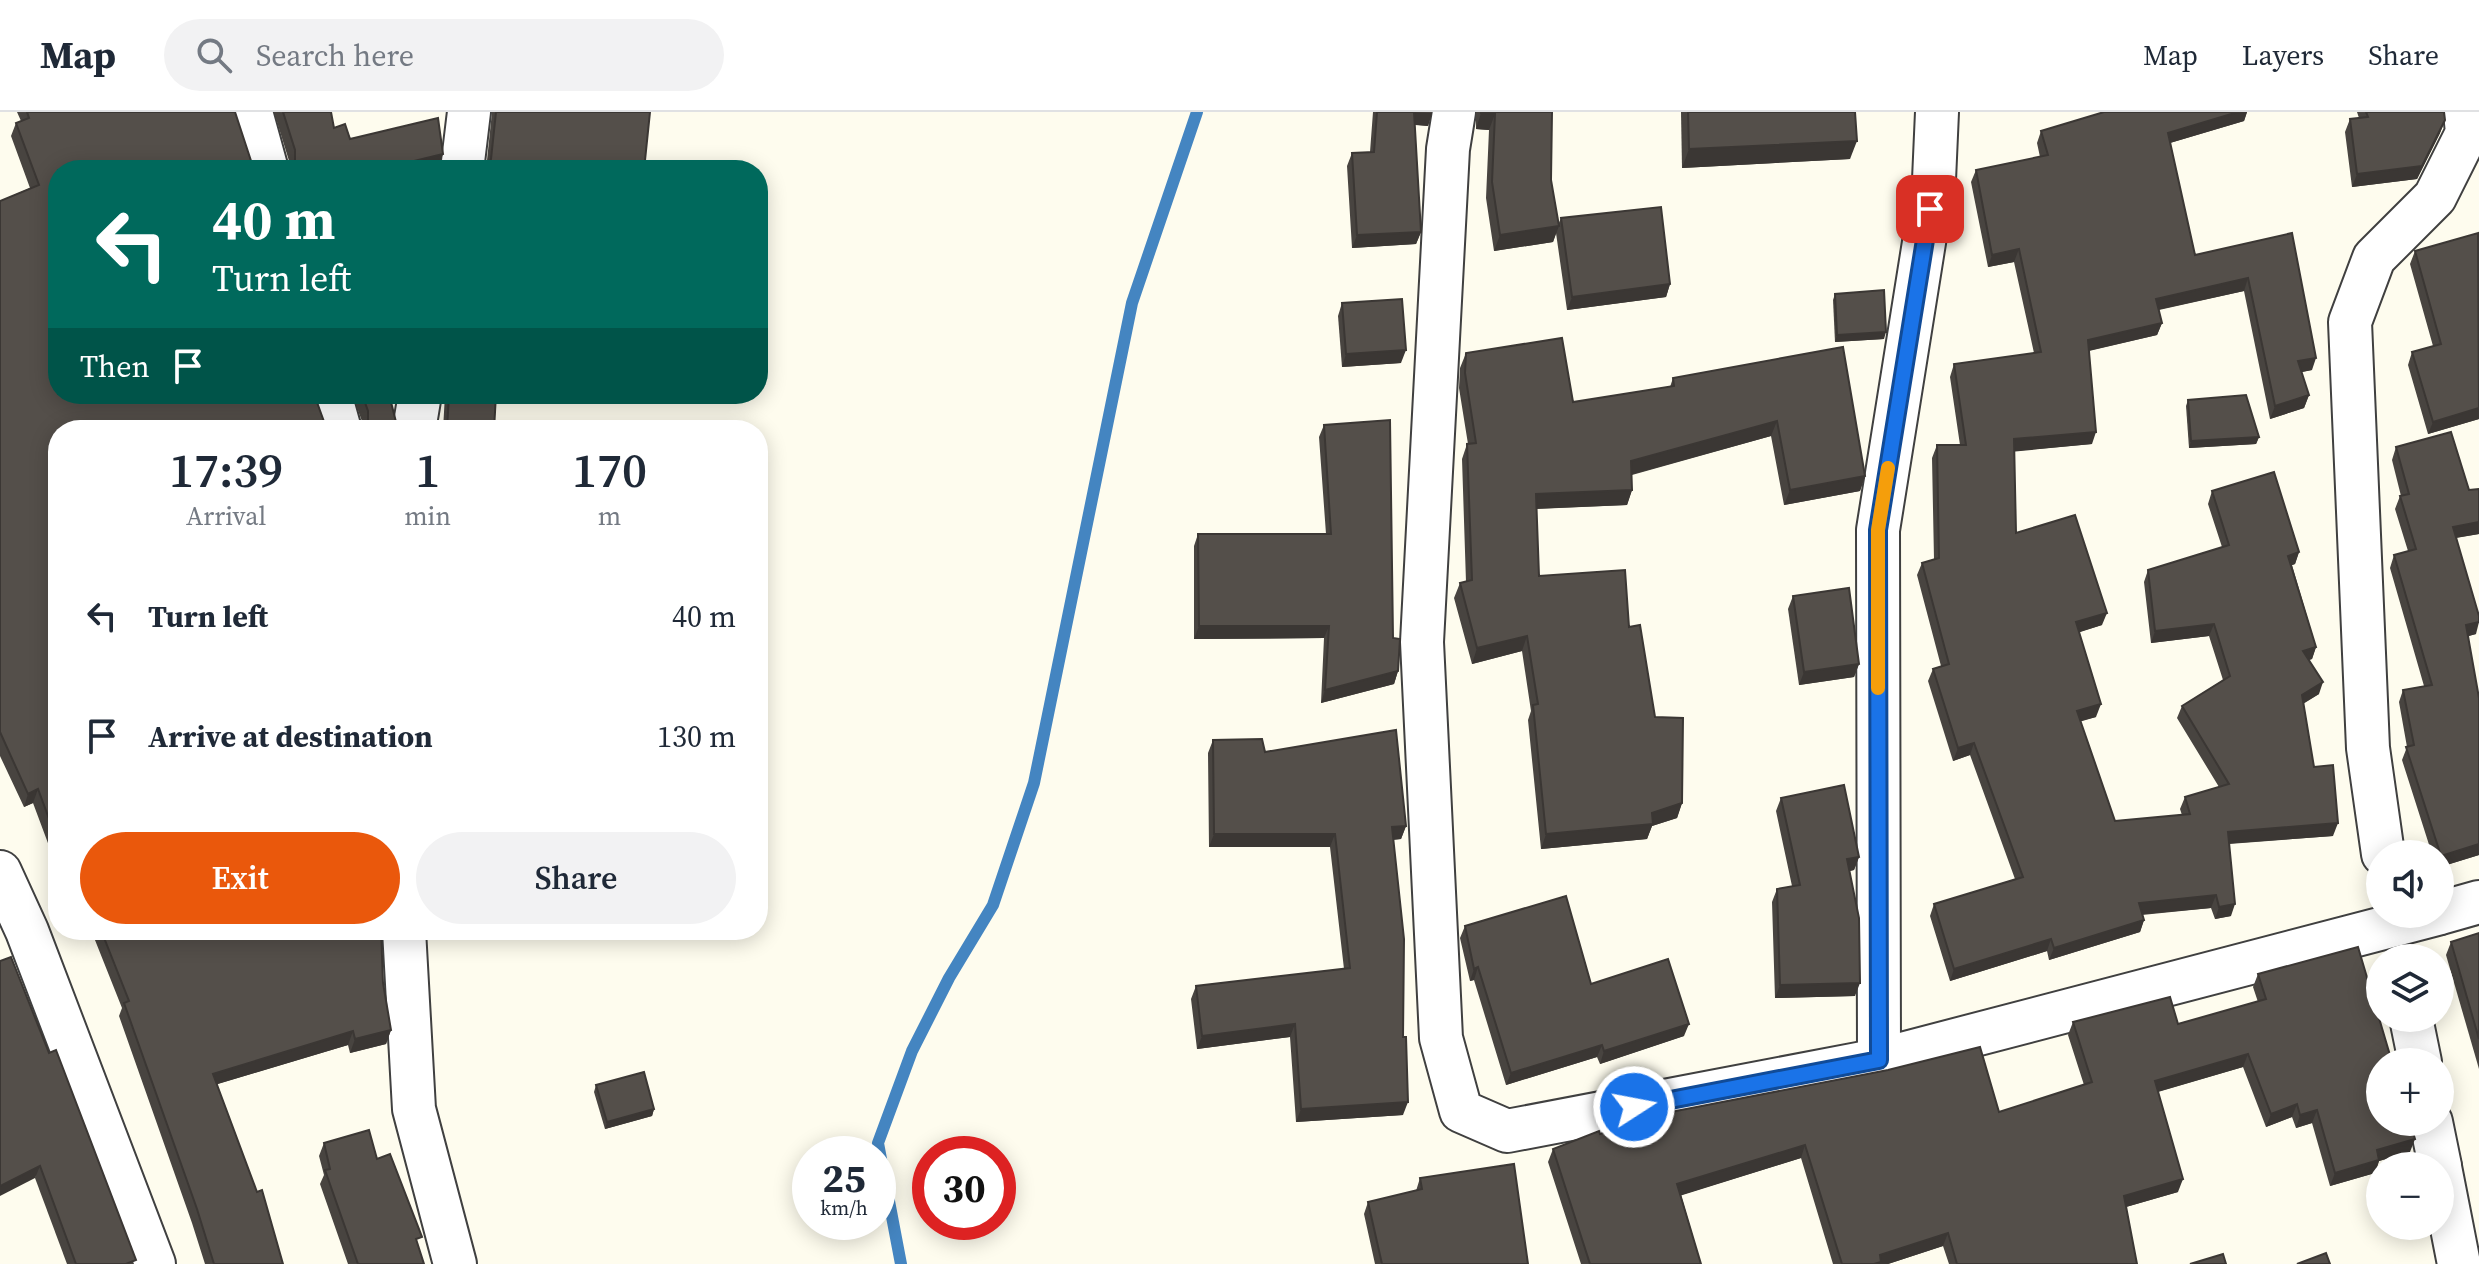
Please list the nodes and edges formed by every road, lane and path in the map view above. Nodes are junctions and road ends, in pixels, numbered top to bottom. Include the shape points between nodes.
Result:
1 (251, 112) edge
2 (469, 112) edge
3 (1454, 112) edge
4 (1937, 112) edge
5 (2465, 112) edge
6 (264, 160) edge
7 (463, 160) edge
8 (2381, 840) edge
9 (0, 872) edge
10 (2479, 902) edge
11 (2454, 910) edge
12 (2395, 933) edge
13 (13, 938) edge
14 (405, 940) edge
15 (1879, 1060) junction
16 (2454, 1238) edge
17 (154, 1264) edge
18 (455, 1264) edge
19 (2459, 1264) edge

1 - 6 street
2 - 7 street
3 - 15 street via 1422,642 1441,1038 1461,1111 1507,1131
4 - 15 street via 1934,180 1878,530
5 - 8 street via 2467,133 2435,197 2374,258 2350,322 2368,748
9 - 13 street
10 - 11 street
12 - 15 street
13 - 17 street via 142,1226
14 - 18 street via 414,1109
16 - 19 street

